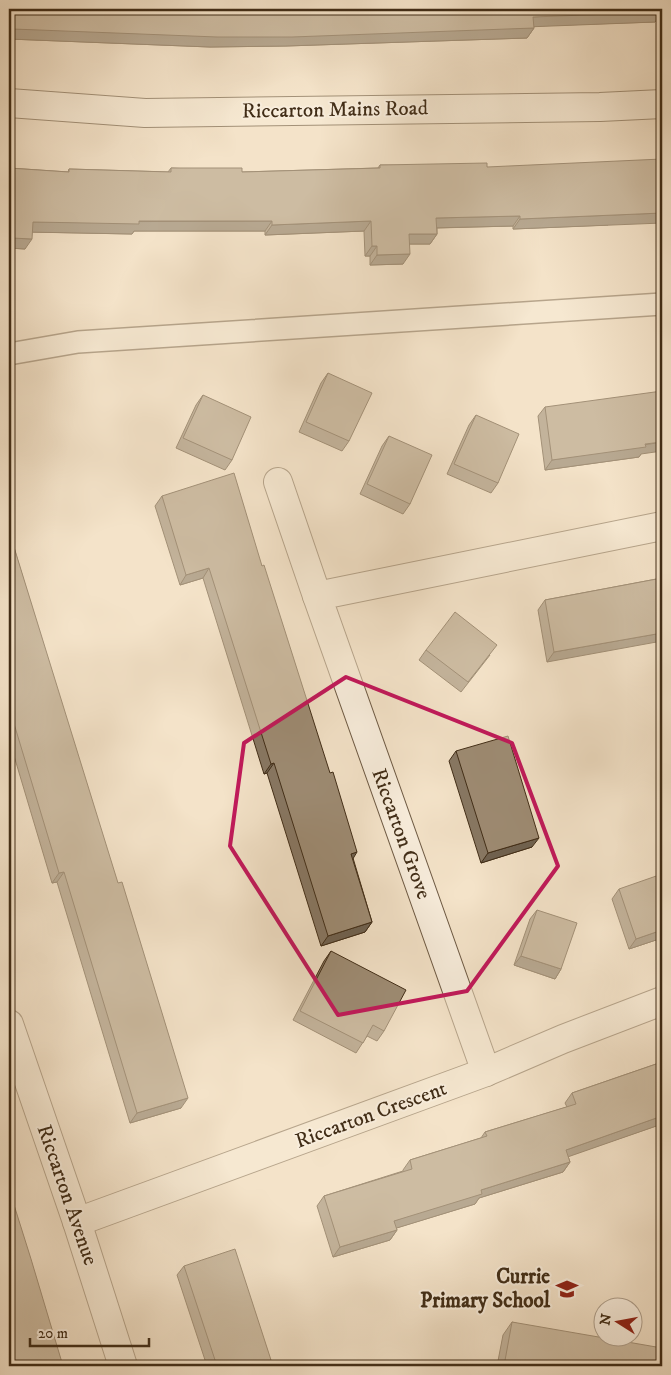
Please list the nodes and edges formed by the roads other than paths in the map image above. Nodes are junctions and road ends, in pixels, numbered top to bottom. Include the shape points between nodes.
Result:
1 (9, 103) edge
2 (662, 104) edge
3 (662, 304) edge
4 (9, 354) edge
5 (278, 482) dead end
6 (662, 526) edge
7 (317, 596) junction
8 (662, 1002) edge
9 (9, 1024) edge
10 (486, 1072) junction
11 (77, 1222) junction
12 (124, 1366) edge

1 - 2 street, Riccarton Mains Road via 145,113
3 - 4 lane via 78,342
5 - 7 street, Riccarton Grove
6 - 7 street
7 - 10 street, Riccarton Grove
8 - 10 street, Riccarton Crescent
9 - 11 street, Riccarton Avenue
10 - 11 street, Riccarton Crescent
11 - 12 street, Riccarton Avenue

